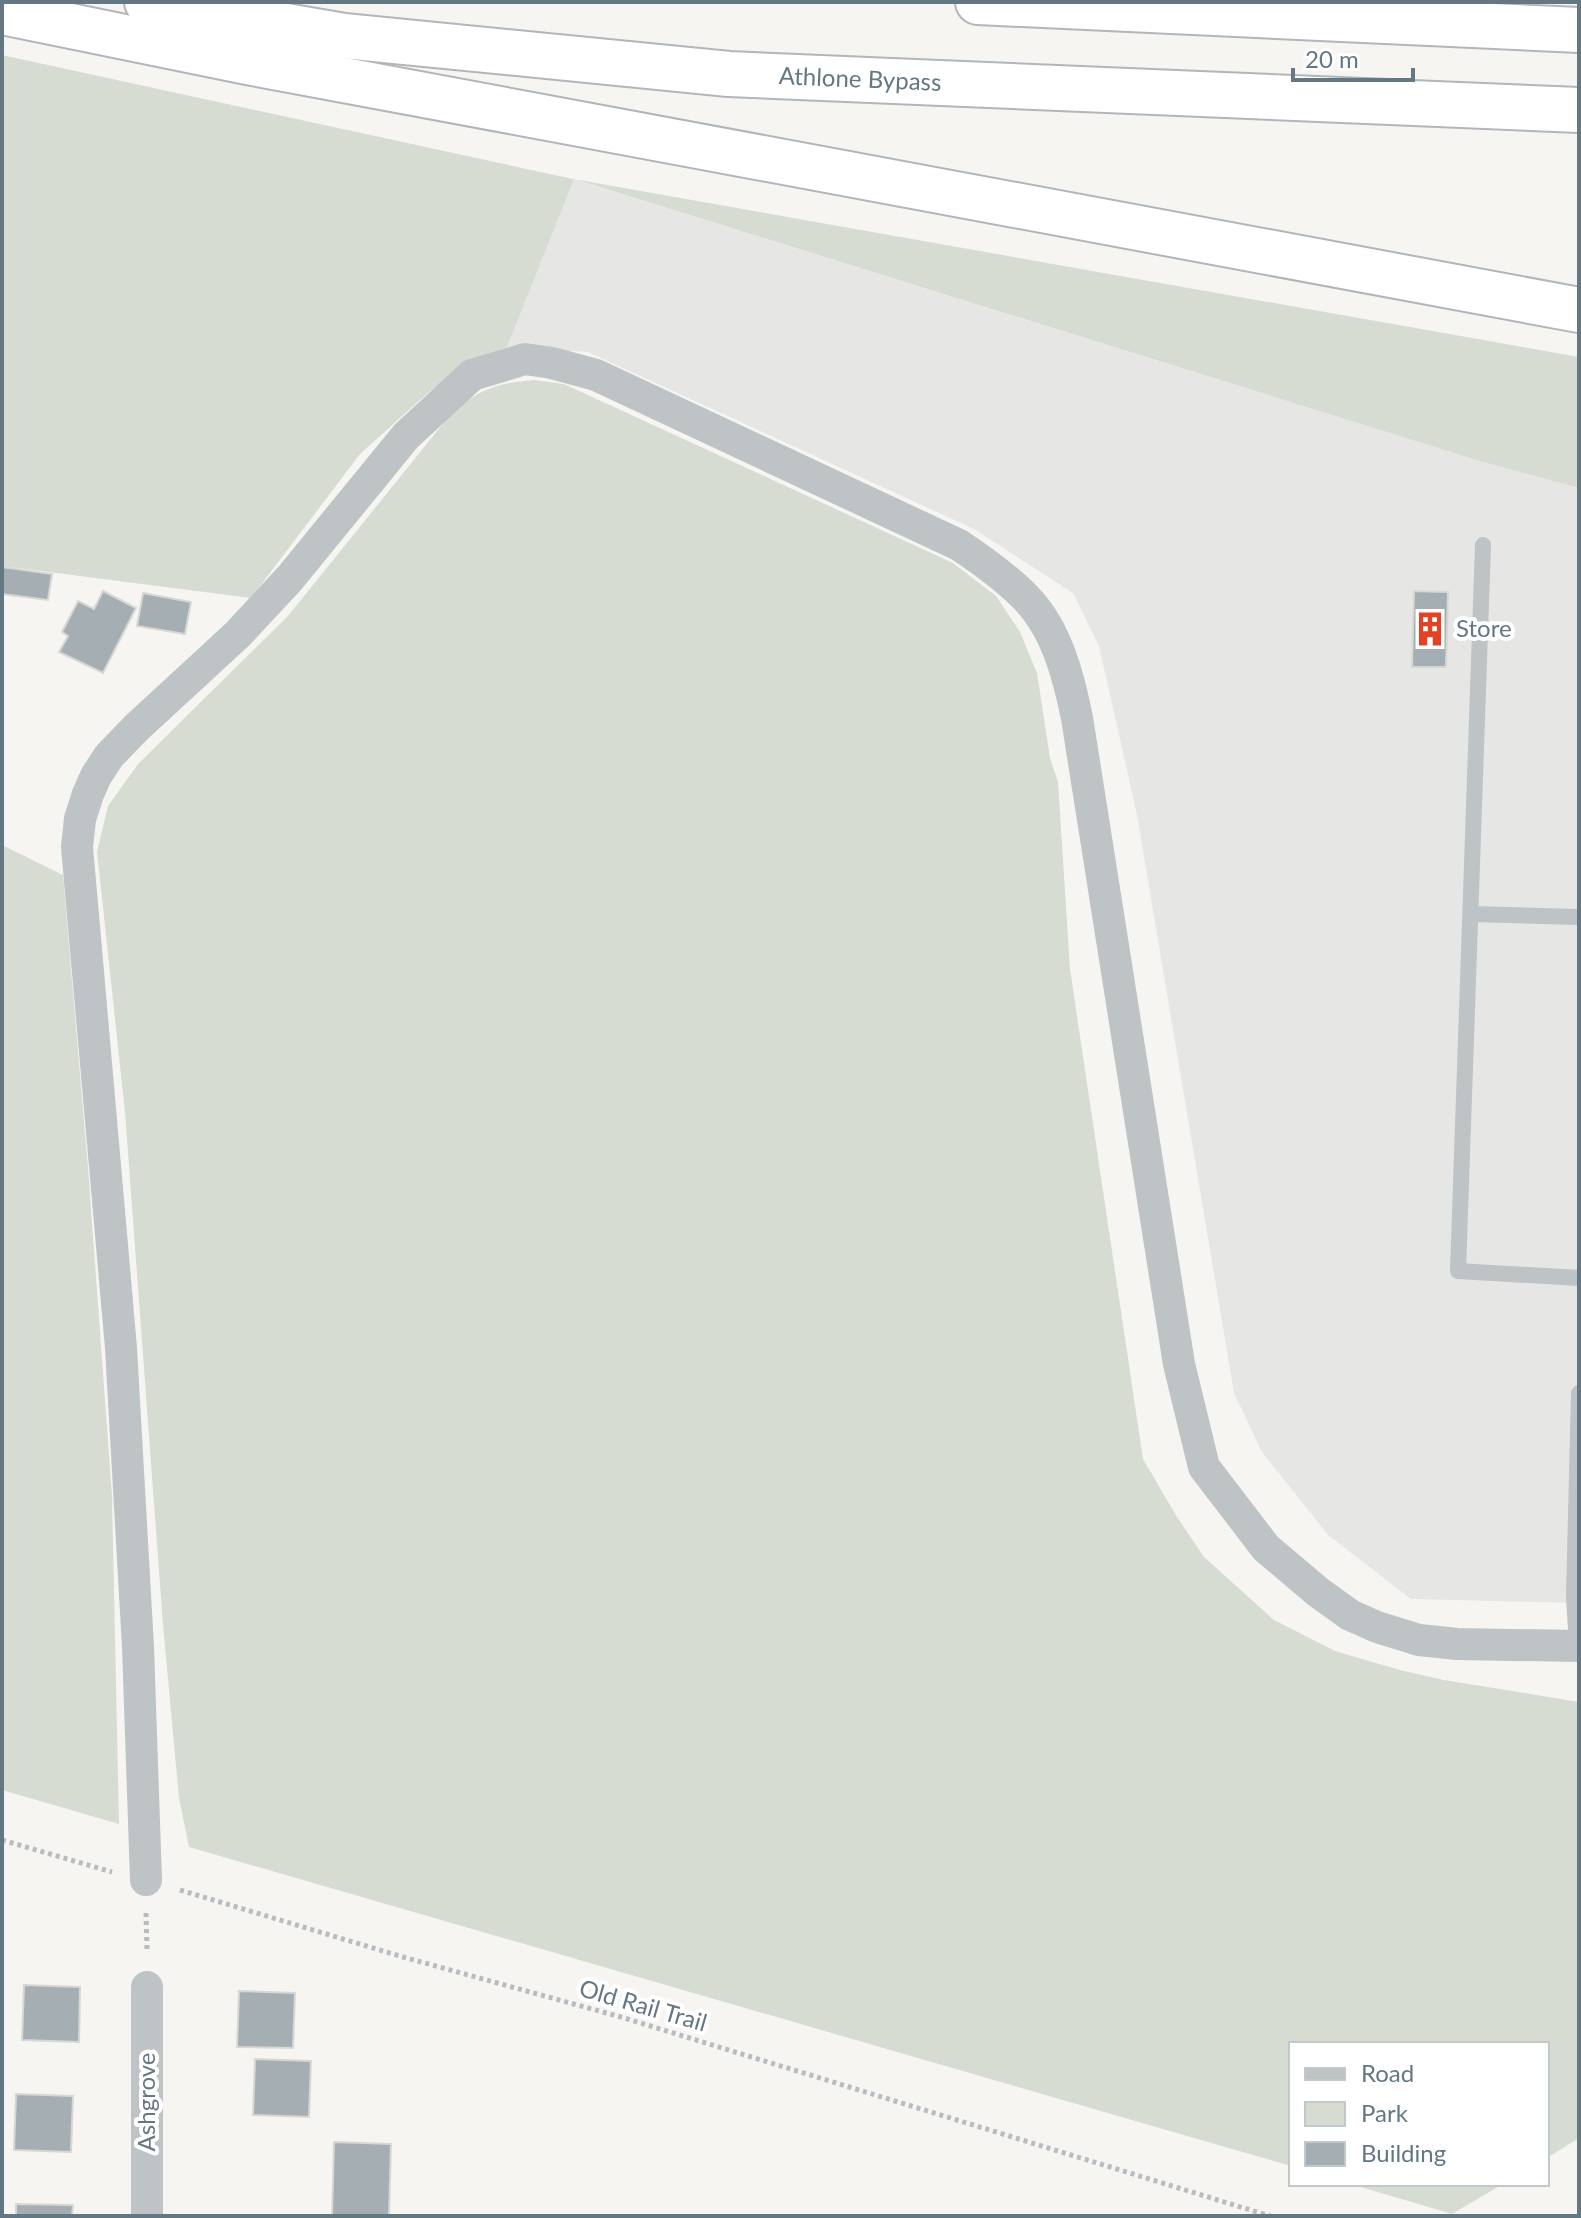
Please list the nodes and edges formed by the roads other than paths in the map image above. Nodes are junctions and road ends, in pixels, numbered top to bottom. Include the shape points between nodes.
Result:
1 (147, 2) edge
2 (978, 2) edge
3 (2, 12) edge
4 (1579, 30) edge
5 (1579, 110) edge
6 (1579, 310) edge
7 (1483, 545) dead end
8 (1471, 914) junction
9 (1579, 917) edge
10 (1579, 1278) edge
11 (1579, 1393) edge
12 (1579, 1422) edge
13 (1578, 1646) edge
14 (146, 1880) road end
15 (147, 1987) road end
16 (147, 2216) edge

1 - 5 highway, Athlone Bypass via 344,36 729,74
2 - 4 highway
3 - 6 highway
7 - 8 lane
8 - 9 lane
8 - 10 lane via 1458,1271
11 - 12 lane
12 - 13 lane via 1574,1597
13 - 14 street via 1419,1640 1350,1615 1266,1548 1204,1467 1179,1364 1077,718 1069,679 1037,611 993,569 946,538 596,375 525,359 472,375 406,436 290,578 109,756 80,819 77,847 121,1348
15 - 16 street, Ashgrove

